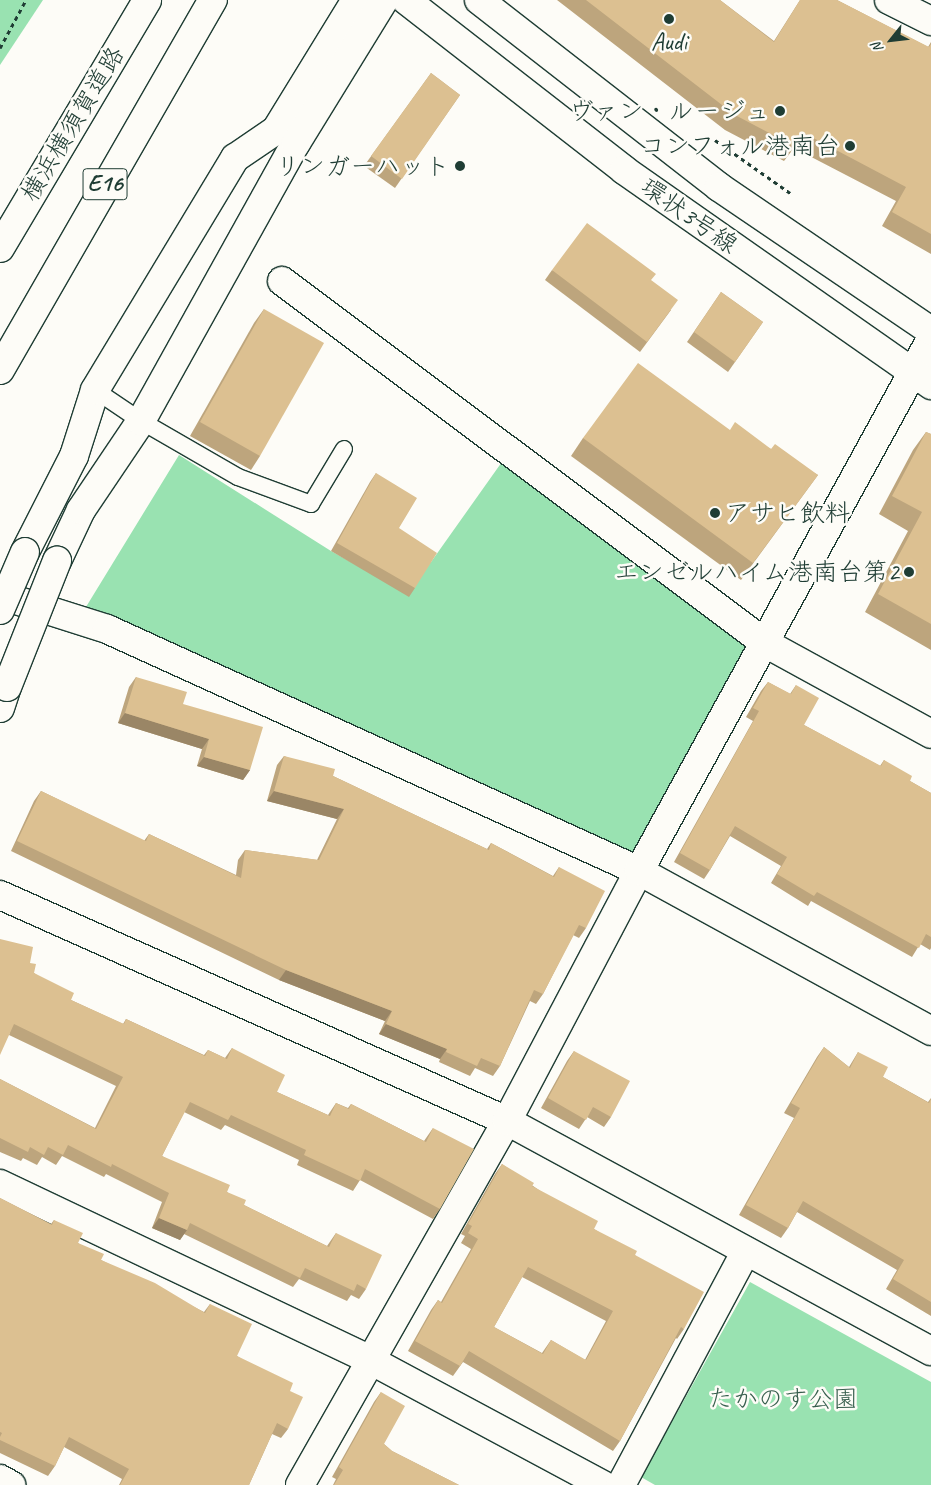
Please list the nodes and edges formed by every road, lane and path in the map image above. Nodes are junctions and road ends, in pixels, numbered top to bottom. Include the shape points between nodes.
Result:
1 (26, 0) edge
2 (147, 0) edge
3 (213, 0) edge
4 (356, 0) edge
5 (384, 0) edge
6 (406, 0) edge
7 (479, 0) edge
8 (889, 0) edge
9 (931, 21) edge
10 (0, 48) edge
11 (712, 138) dead end
12 (793, 196) dead end
13 (0, 248) edge
14 (282, 281) dead end
15 (931, 331) edge
16 (931, 339) edge
17 (0, 370) edge
18 (921, 379) edge
19 (95, 390) junction
20 (141, 421) junction
21 (344, 449) dead end
22 (0, 595) edge
23 (0, 610) edge
24 (765, 643) junction
25 (4, 698) edge
26 (931, 734) edge
27 (639, 871) junction
28 (0, 895) edge
29 (931, 1031) edge
30 (507, 1121) junction
31 (0, 1184) edge
32 (746, 1251) junction
33 (931, 1351) edge
34 (370, 1360) junction
35 (0, 1479) edge
36 (11, 1485) edge
37 (300, 1485) edge
38 (603, 1485) edge
39 (621, 1485) edge

1 - 10 path
2 - 13 main road, 横浜横須賀道路 / E16
3 - 17 main road, E16
4 - 19 main road via 276,130 235,158
5 - 20 main road via 296,142
6 - 18 main road, 環状3号線 via 624,170
7 - 15 main road, 環状3号線 via 719,187
8 - 9 main road
11 - 12 path
14 - 24 main road
16 - 18 main road
18 - 24 main road
19 - 20 lane
19 - 23 main road, bridge via 74,456 24,552
20 - 21 lane via 238,477 311,504
20 - 25 main road, bridge via 81,510 57,561
22 - 27 main road via 107,629
24 - 26 main road
24 - 27 main road
27 - 29 main road
27 - 30 main road
28 - 30 main road
30 - 32 main road
30 - 34 main road
31 - 34 main road
32 - 33 main road
32 - 39 main road
34 - 37 main road
34 - 38 main road
35 - 36 main road

